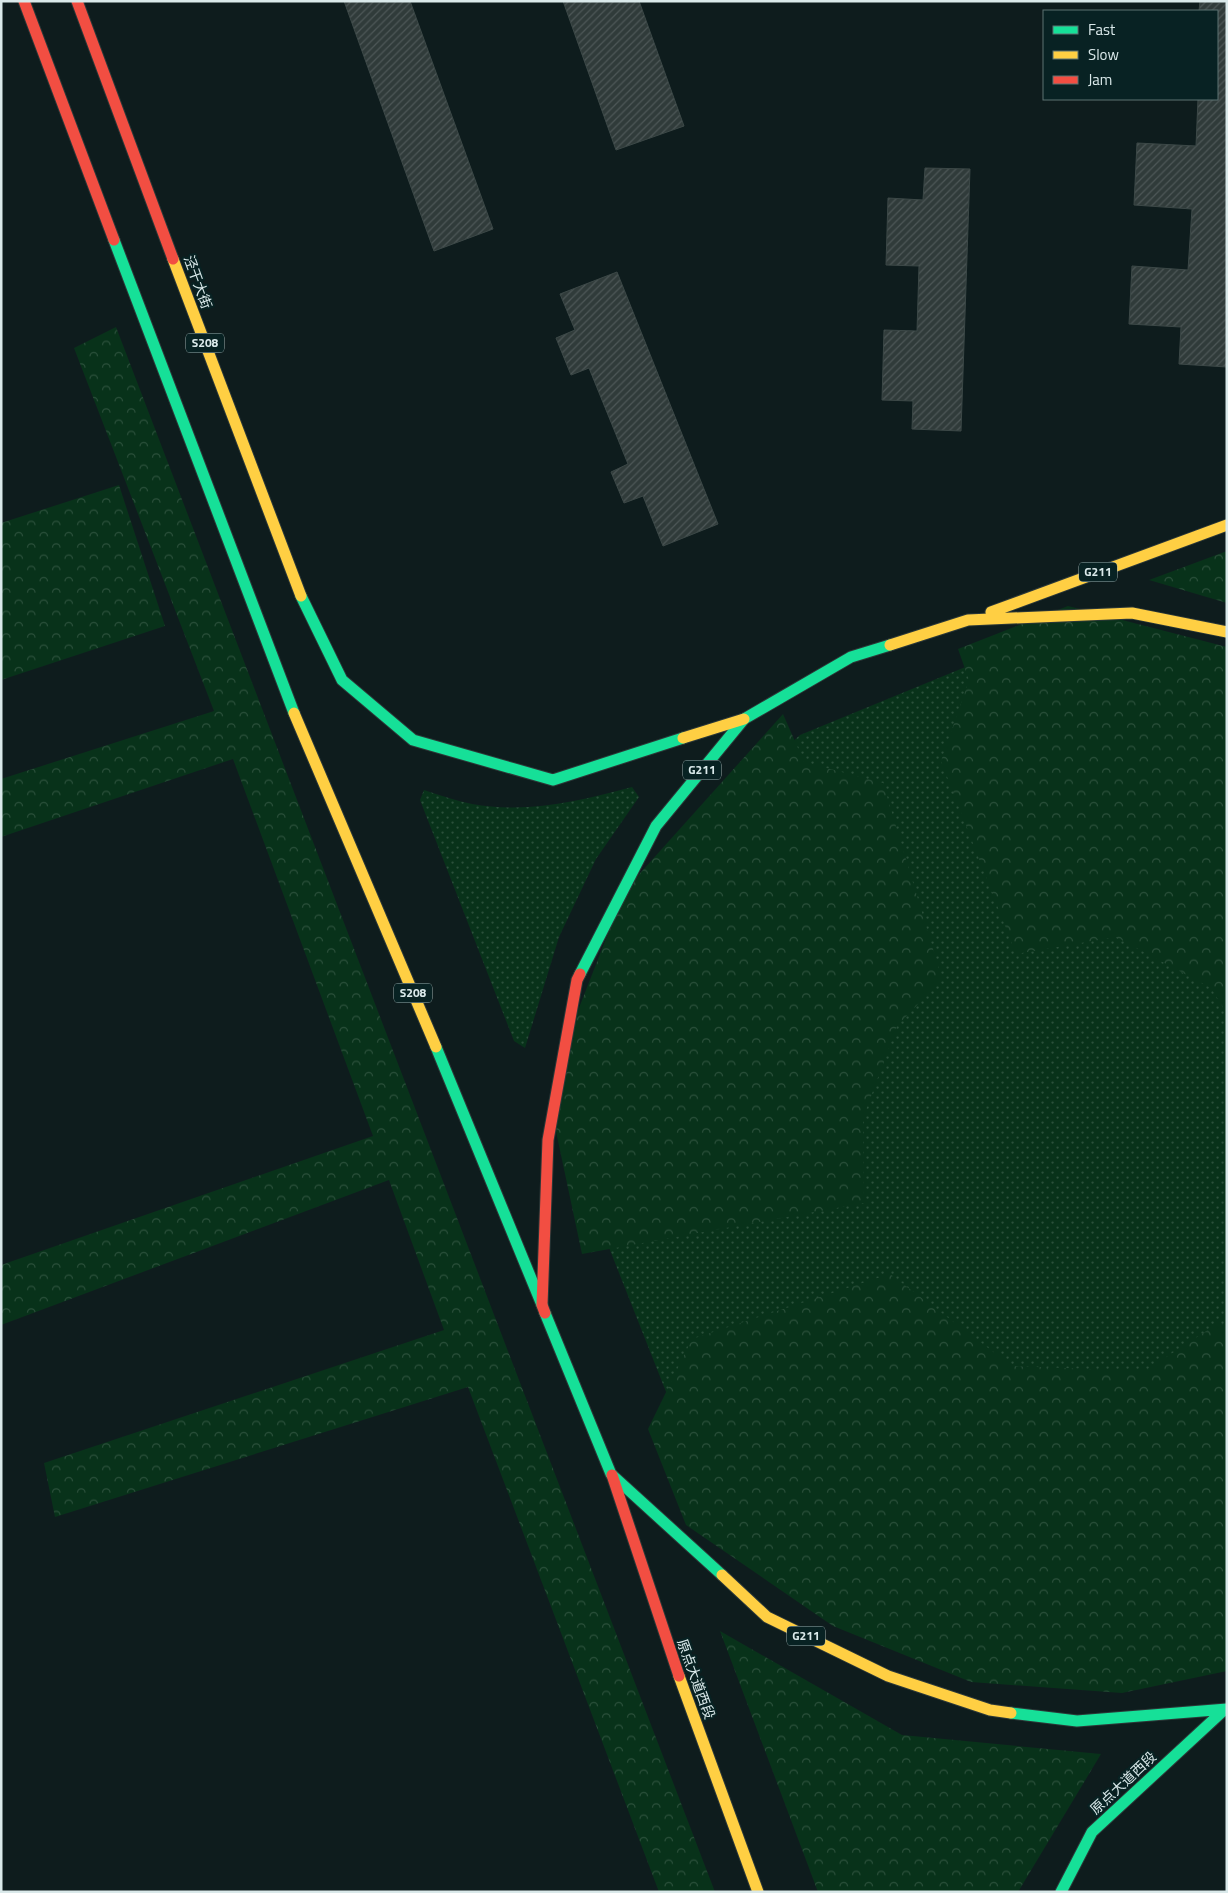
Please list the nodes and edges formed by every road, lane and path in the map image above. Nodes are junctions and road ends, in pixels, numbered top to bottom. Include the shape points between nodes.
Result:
1 (24, 1) edge
2 (77, 1) edge
3 (1227, 525) edge
4 (968, 620) junction
5 (1227, 632) edge
6 (744, 719) junction
7 (542, 1305) junction
8 (612, 1474) junction
9 (1225, 1710) edge
10 (758, 1892) edge
11 (1061, 1892) edge

1 - 7 main road, S208 via 281,682
2 - 6 main road, 泾干大街 / S208 via 295,585 342,680 413,740 553,780
3 - 4 main road, G211
4 - 5 main road, G211 via 1132,613
4 - 6 main road, G211 via 851,657
6 - 7 main road, G211 via 656,826 577,980 548,1140
7 - 8 main road, G211
8 - 9 main road, G211 via 767,1617 888,1676 990,1710 1077,1721
8 - 10 main road, 原点大道西段 / G211 via 670,1653
9 - 11 main road, 原点大道西段 / G211 via 1092,1832

